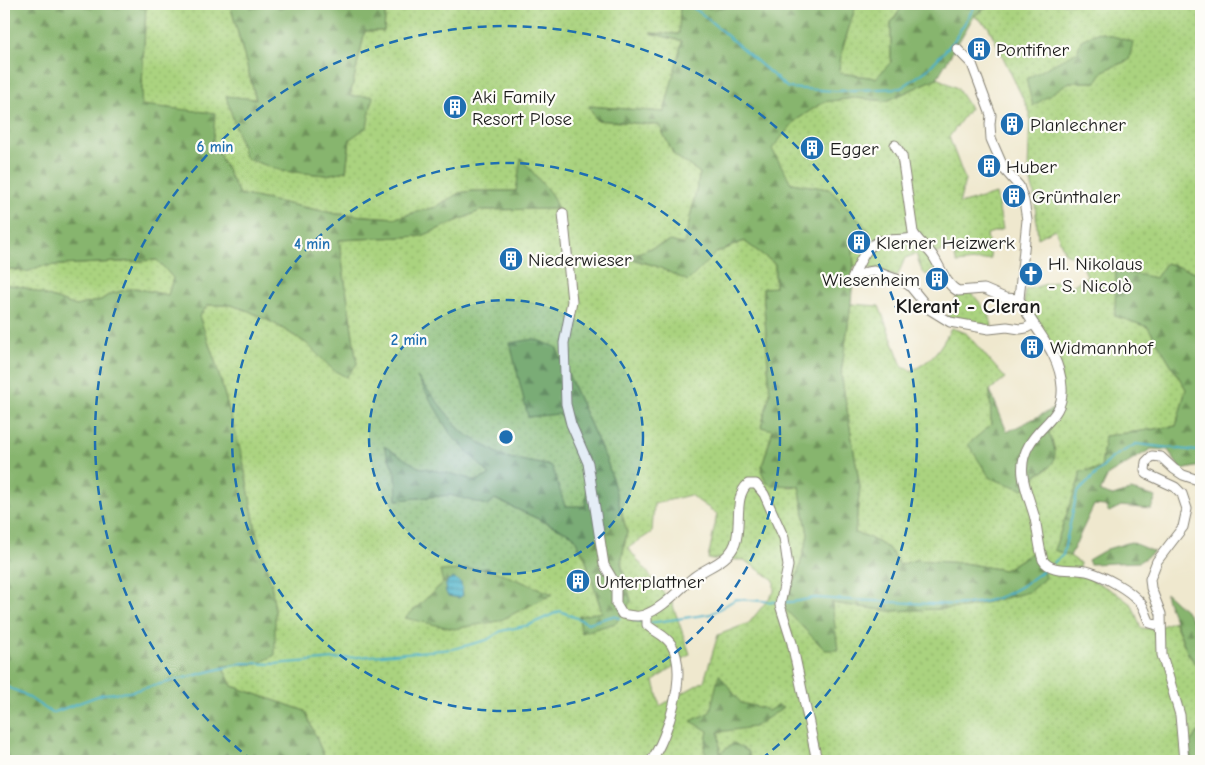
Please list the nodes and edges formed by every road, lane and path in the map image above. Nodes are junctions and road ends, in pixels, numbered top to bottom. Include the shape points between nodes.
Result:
1 (957, 49) dead end
2 (895, 145) dead end
3 (563, 213) dead end
4 (916, 237) junction
5 (1019, 299) junction
6 (1033, 324) junction
7 (1201, 482) edge
8 (647, 619) junction
9 (1161, 625) junction
10 (4, 756) edge
11 (8, 761) edge
12 (651, 761) edge
13 (817, 761) edge
14 (1184, 761) edge

1 - 5 street via 972,64 991,115 991,139 1024,200 1027,220
2 - 4 street via 902,156 911,224
3 - 8 street via 572,301 564,343 566,404 588,463 604,565 616,585 616,604 622,614
4 - 5 street via 956,291 984,289 1005,298
4 - 6 street via 882,240 873,244 852,279 874,271 904,282 929,309 950,322 989,329 1020,329
5 - 6 street
6 - 9 street via 1054,353 1062,387 1061,405 1029,444 1022,474 1034,514 1041,556 1050,566 1082,570 1103,577 1138,600 1150,622
7 - 9 street via 1183,475 1161,457 1152,456 1146,462 1147,474 1175,487 1182,494 1187,510 1183,527 1158,560 1150,579 1161,614
8 - 12 street via 672,646 679,678 663,737
8 - 13 street via 693,578 722,561 731,551 736,541 745,487 752,483 759,487 784,538 788,566 780,602
9 - 14 street via 1162,655 1179,709
10 - 11 street

